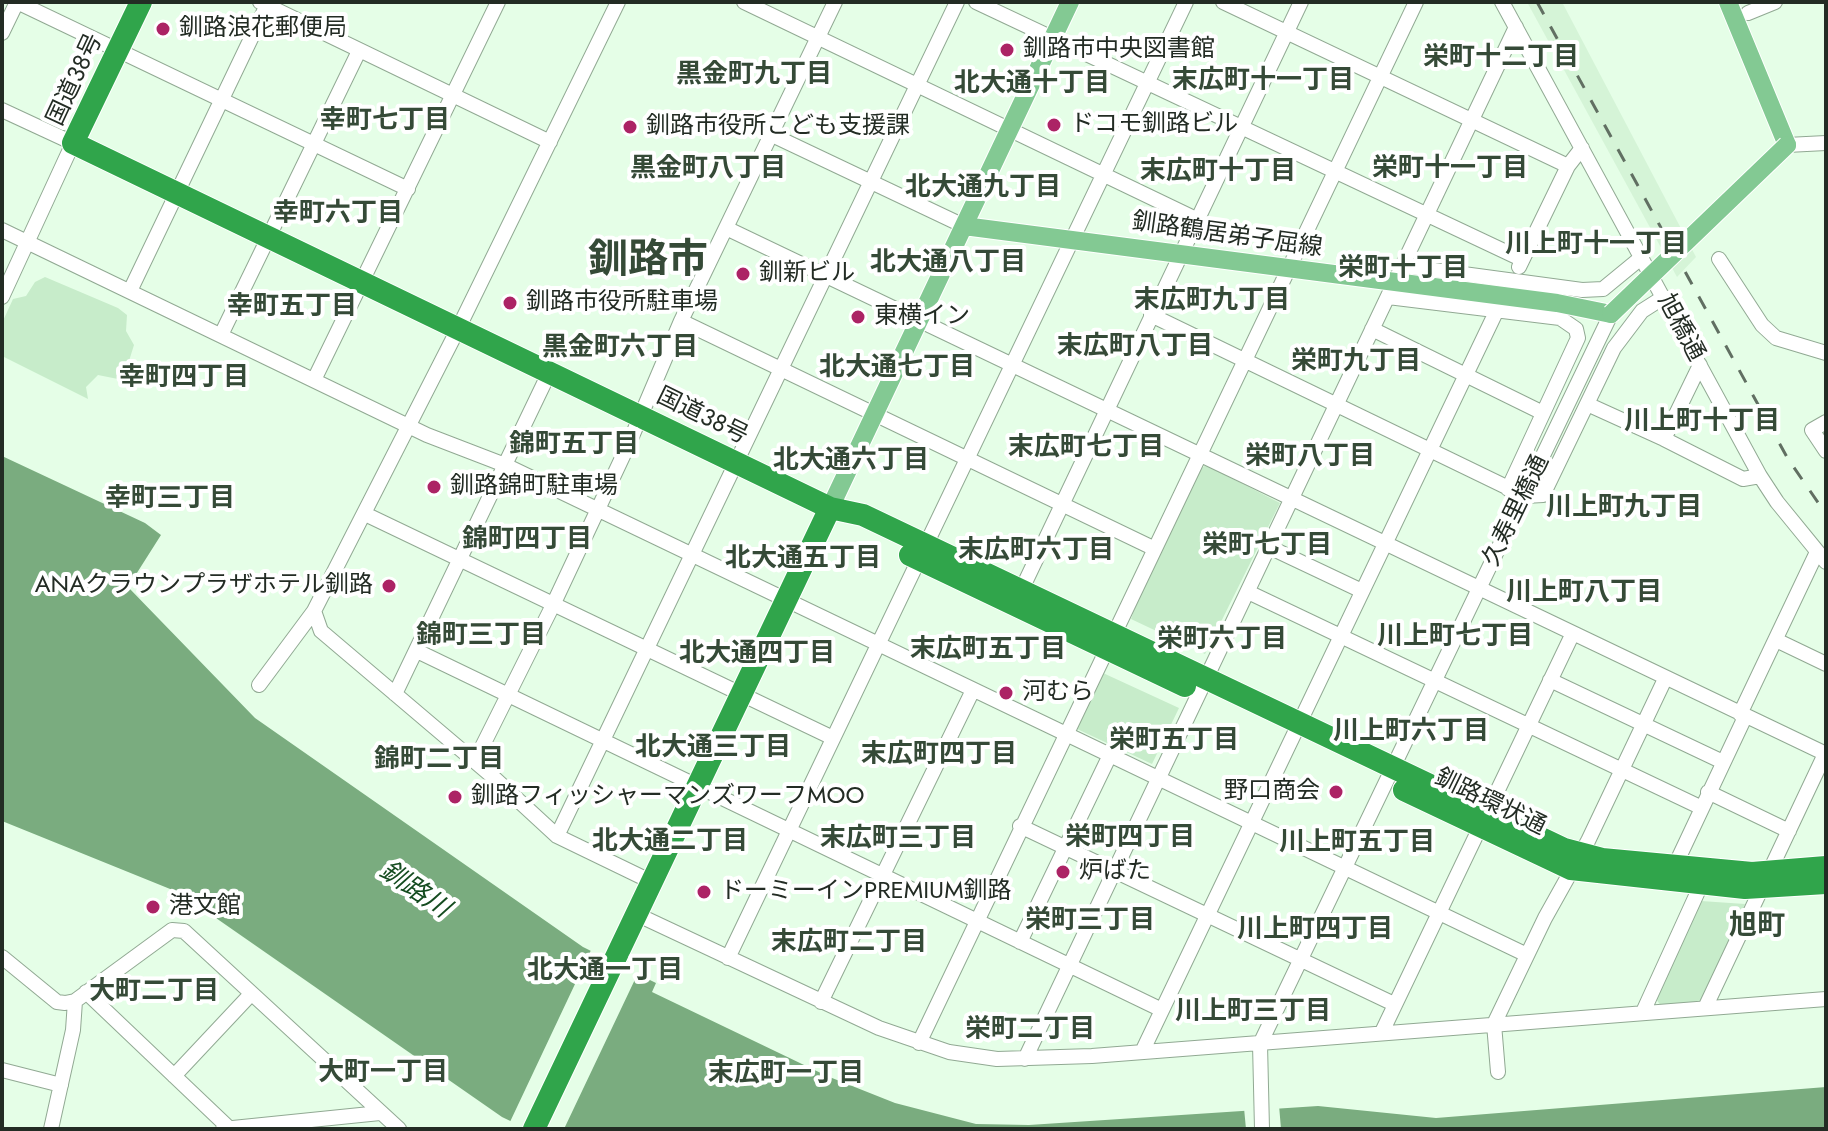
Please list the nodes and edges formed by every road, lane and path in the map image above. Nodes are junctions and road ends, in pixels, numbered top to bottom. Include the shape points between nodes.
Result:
1 (17, 2) edge
2 (141, 2) edge
3 (498, 2) edge
4 (618, 2) edge
5 (744, 2) edge
6 (835, 2) edge
7 (957, 2) edge
8 (976, 2) edge
9 (1070, 2) edge
10 (1186, 2) edge
11 (1223, 2) edge
12 (1301, 2) edge
13 (1416, 2) edge
14 (1502, 2) edge
15 (1728, 2) edge
16 (1775, 2) edge
17 (264, 4) edge
18 (1748, 13) dead end
19 (1516, 27) junction
20 (1286, 32) junction
21 (2, 33) edge
22 (818, 38) junction
23 (1052, 38) junction
24 (118, 50) junction
25 (359, 51) junction
26 (1381, 78) junction
27 (1148, 81) junction
28 (916, 84) junction
29 (453, 96) junction
30 (221, 99) junction
31 (2, 110) edge
32 (1472, 122) junction
33 (1242, 125) junction
34 (1009, 129) junction
35 (770, 134) junction
36 (550, 142) junction
37 (73, 143) junction
38 (1826, 143) edge
39 (315, 144) junction
40 (1787, 145) junction
41 (1582, 148) junction
42 (1568, 166) junction
43 (1335, 171) junction
44 (1104, 174) junction
45 (869, 182) junction
46 (408, 189) junction
47 (176, 193) junction
48 (1427, 214) junction
49 (1196, 219) junction
50 (964, 226) junction
51 (726, 228) junction
52 (2, 230) edge
53 (269, 238) junction
54 (1073, 240) junction
55 (28, 242) junction
56 (1180, 254) junction
57 (1642, 257) junction
58 (1521, 259) junction
59 (1719, 259) dead end
60 (1288, 269) junction
61 (824, 277) junction
62 (1514, 280) junction
63 (1395, 282) junction
64 (363, 283) junction
65 (130, 291) junction
66 (2, 297) edge
67 (1664, 297) junction
68 (1496, 312) junction
69 (1611, 314) junction
70 (1151, 315) junction
71 (919, 320) junction
72 (681, 321) junction
73 (458, 329) junction
74 (1372, 329) junction
75 (221, 335) junction
76 (1826, 353) edge
77 (1244, 360) junction
78 (1013, 363) junction
79 (1700, 365) junction
80 (779, 367) junction
81 (549, 373) junction
82 (1465, 375) junction
83 (314, 380) junction
84 (1336, 404) junction
85 (1587, 404) junction
86 (1107, 408) junction
87 (874, 413) junction
88 (1543, 413) junction
89 (640, 415) junction
90 (1826, 422) edge
91 (408, 425) junction
92 (1664, 439) junction
93 (1430, 449) junction
94 (1826, 451) edge
95 (1199, 454) junction
96 (968, 458) junction
97 (735, 462) junction
98 (505, 465) junction
99 (1760, 476) junction
100 (1508, 489) junction
101 (1525, 496) junction
102 (1293, 497) junction
103 (1063, 503) junction
104 (830, 508) junction
105 (598, 510) junction
106 (365, 514) junction
107 (1386, 541) junction
108 (1269, 547) junction
109 (1153, 548) junction
110 (923, 552) junction
111 (691, 555) junction
112 (1822, 557) edge
113 (459, 561) junction
114 (1480, 588) junction
115 (1021, 591) junction
116 (1362, 591) junction
117 (1248, 592) junction
118 (787, 600) junction
119 (553, 605) junction
120 (314, 611) junction
121 (1573, 633) junction
122 (1341, 636) junction
123 (1776, 640) junction
124 (1110, 642) junction
125 (877, 645) junction
126 (645, 650) junction
127 (417, 651) junction
128 (1826, 664) edge
129 (1665, 679) junction
130 (1434, 680) junction
131 (1550, 680) junction
132 (259, 685) dead end
133 (1203, 686) junction
134 (973, 690) junction
135 (740, 693) junction
136 (395, 694) junction
137 (509, 697) junction
138 (1742, 716) junction
139 (1643, 725) junction
140 (1529, 726) junction
141 (1296, 731) junction
142 (1066, 733) junction
143 (833, 738) junction
144 (601, 742) junction
145 (1826, 754) edge
146 (1110, 755) junction
147 (475, 761) junction
148 (1723, 762) junction
149 (1621, 770) junction
150 (1388, 774) junction
151 (1159, 778) junction
152 (697, 788) junction
153 (1708, 792) junction
154 (1700, 807) junction
155 (1484, 819) junction
156 (1252, 823) junction
157 (1020, 826) junction
158 (789, 831) junction
159 (1789, 831) junction
160 (557, 836) junction
161 (1066, 848) junction
162 (1575, 862) junction
163 (1343, 867) junction
164 (1826, 867) edge
165 (1114, 872) junction
166 (1671, 873) junction
167 (883, 875) junction
168 (1705, 876) junction
169 (1764, 881) junction
170 (652, 882) junction
171 (1826, 883) edge
172 (1438, 913) junction
173 (636, 914) junction
174 (1208, 916) junction
175 (976, 921) junction
176 (1020, 942) junction
177 (1527, 955) junction
178 (2, 957) edge
179 (728, 958) junction
180 (1300, 961) junction
181 (1069, 966) junction
182 (251, 994) junction
183 (80, 996) junction
184 (1826, 999) edge
185 (821, 1002) junction
186 (1394, 1004) junction
187 (1705, 1008) junction
188 (1162, 1010) junction
189 (1643, 1012) junction
190 (1494, 1024) junction
191 (1382, 1032) junction
192 (919, 1043) junction
193 (1260, 1044) junction
194 (1142, 1052) junction
195 (1025, 1059) junction
196 (2, 1070) edge
197 (1498, 1072) dead end
198 (174, 1076) junction
199 (61, 1085) junction
200 (380, 1113) junction
201 (229, 1128) edge
202 (51, 1129) edge
203 (223, 1129) edge
204 (399, 1129) edge
205 (534, 1129) edge
206 (1262, 1129) edge

1 - 21 street
1 - 24 street
2 - 24 highway, 国道38号
3 - 29 street
4 - 36 street
5 - 22 street
6 - 22 street
7 - 28 street
8 - 23 street
9 - 23 main road
10 - 27 street
11 - 20 street
12 - 20 street
13 - 26 street
14 - 19 street, 旭橋通
15 - 40 main road
16 - 18 street
17 - 25 street
17 - 30 street
19 - 32 street
19 - 41 street, 旭橋通
20 - 26 street
20 - 33 street
22 - 28 street
22 - 35 street
23 - 27 street
23 - 34 main road
24 - 30 street
24 - 37 highway, 国道38号
25 - 29 street
25 - 39 street
26 - 32 street
26 - 43 street
27 - 33 street
27 - 44 street
28 - 34 street
28 - 45 street
29 - 36 street
29 - 46 street
30 - 39 street
30 - 47 street
31 - 37 street
32 - 42 street
32 - 48 street
33 - 43 street
33 - 49 street
34 - 44 street
34 - 50 main road
35 - 45 street
35 - 51 street
36 - 73 street
37 - 47 highway, 国道38号
37 - 55 street
38 - 40 street
39 - 46 street
39 - 53 street
40 - 69 main road, bridge
41 - 42 street
41 - 57 street, 旭橋通
42 - 58 street
43 - 48 street
43 - 60 street
44 - 49 street
44 - 54 street
45 - 50 street
45 - 61 street
46 - 64 street
47 - 53 highway, 国道38号
47 - 65 street
48 - 58 street
48 - 63 street
49 - 56 street
50 - 54 main road, 釧路鶴居弟子屈線
50 - 71 main road
51 - 61 street
51 - 72 street
52 - 55 street
53 - 64 highway, 国道38号
53 - 75 street
54 - 56 main road, 釧路鶴居弟子屈線
54 - 78 street
55 - 65 street
55 - 66 street
56 - 60 main road, 釧路鶴居弟子屈線
56 - 70 street
57 - 62 street via 1603,289
57 - 67 street, 旭橋通
58 - 62 street
59 - 76 street via 1776,338
60 - 63 main road, 釧路鶴居弟子屈線
60 - 77 street
61 - 71 street
61 - 80 street
62 - 63 street
63 - 68 street
63 - 69 main road, 釧路鶴居弟子屈線
63 - 74 street
64 - 73 highway, 国道38号
64 - 83 street
65 - 75 street
67 - 79 street, 旭橋通
67 - 85 street via 1642,311 1614,348
68 - 82 street
68 - 88 street via 1560,318 1576,329 1578,338
69 - 101 street, 久寿里橋通
70 - 77 street
70 - 86 street
71 - 78 street
71 - 87 main road
72 - 80 street
72 - 89 street
73 - 81 highway, 国道38号
73 - 91 street
74 - 82 street
74 - 84 street
75 - 83 street
77 - 84 street
77 - 95 street
78 - 86 street
78 - 96 street
79 - 92 street
79 - 99 street, 旭橋通
80 - 87 street
80 - 97 street
81 - 89 highway, 国道38号
81 - 98 street
82 - 88 street
82 - 93 street
83 - 91 street
84 - 93 street
84 - 102 street
85 - 92 street
85 - 101 street via 1543,495
86 - 95 street
86 - 103 street
87 - 96 street
87 - 104 main road
88 - 100 street
89 - 97 highway, 国道38号
89 - 105 street
90 - 94 street via 1812,430
91 - 98 street
91 - 106 street
92 - 99 street via 1743,479
93 - 100 street
93 - 107 street
95 - 102 street
95 - 109 street
96 - 103 street
96 - 110 street
97 - 104 highway, 国道38号
97 - 111 street
98 - 105 street
98 - 113 street
99 - 112 street, 旭橋通
100 - 101 street
101 - 114 street, 久寿里橋通
102 - 107 street
102 - 108 street
103 - 109 street
103 - 115 street
104 - 110 highway, 釧路環状通 via 856,529
104 - 118 highway
105 - 111 street
105 - 119 street
106 - 113 street
106 - 120 street
107 - 114 street
107 - 116 street
108 - 116 street
108 - 117 street
109 - 124 street
110 - 115 highway, 釧路環状通
110 - 124 highway, 釧路環状通
110 - 125 street
111 - 118 street
111 - 126 street
112 - 123 street
113 - 119 street
113 - 127 street
114 - 121 street
114 - 130 street, 久寿里橋通
115 - 124 highway, 釧路環状通
116 - 122 street
117 - 122 street
117 - 133 street
118 - 125 street
118 - 135 highway
119 - 126 street
119 - 137 street
120 - 132 street
120 - 136 street via 321,631
121 - 129 street
121 - 131 street
122 - 130 street
122 - 141 street
123 - 128 street
123 - 138 street
124 - 133 highway, 釧路環状通
124 - 142 street
125 - 134 street
125 - 143 street
126 - 135 street
126 - 144 street
127 - 136 street
127 - 137 street
129 - 138 street
129 - 139 street
130 - 140 street
130 - 150 street, 久寿里橋通
131 - 139 street
131 - 140 street
133 - 141 highway, 釧路環状通
133 - 151 street
134 - 142 street
134 - 167 street
135 - 143 street
135 - 152 highway
136 - 147 street
137 - 144 street
137 - 147 street
138 - 145 street
138 - 148 street
139 - 148 street
139 - 149 street
140 - 149 street
140 - 155 street
141 - 150 highway, 釧路環状通
141 - 156 street
142 - 146 street
142 - 157 street
143 - 158 street
144 - 152 street
144 - 160 street
145 - 159 street
146 - 151 street
146 - 161 street
147 - 160 street
148 - 153 street
149 - 154 street
149 - 162 street
150 - 155 highway, 釧路環状通
150 - 163 street, 久寿里橋通
151 - 156 street
151 - 165 street
152 - 158 street
152 - 170 highway
153 - 154 street
153 - 159 street
154 - 166 street
155 - 162 highway, 釧路環状通
155 - 172 street
156 - 163 street
156 - 174 street
157 - 161 street
157 - 175 street
158 - 167 street
158 - 179 street
159 - 169 street
160 - 170 street
161 - 165 street
161 - 176 street
162 - 166 highway, 釧路環状通
162 - 177 street
163 - 172 street
163 - 180 street, 久寿里橋通
164 - 169 highway, 釧路環状通
165 - 174 street
165 - 181 street
166 - 168 highway, 釧路環状通
167 - 175 street
167 - 185 street
168 - 169 highway, 釧路環状通
168 - 189 street
169 - 171 highway, 釧路環状通
169 - 187 street
170 - 173 highway
172 - 177 street
172 - 186 street
173 - 179 street
173 - 205 highway
174 - 180 street
174 - 188 street
175 - 176 street
175 - 192 street
176 - 181 street
177 - 190 street
178 - 183 street via 57,1002
179 - 185 street
180 - 186 street
180 - 193 street, 久寿里橋通
181 - 188 street
181 - 195 street
182 - 183 street via 184,931 172,930
182 - 198 street
182 - 200 street
183 - 198 street
183 - 199 street
184 - 187 street
185 - 192 street
186 - 191 street
187 - 189 street
188 - 194 street
189 - 190 street
190 - 191 street
190 - 197 street
191 - 193 street
192 - 195 street via 949,1052
193 - 194 street
193 - 206 street, 久寿里橋通
194 - 195 street
196 - 199 street
198 - 201 street
199 - 202 street
200 - 201 street
200 - 204 street
201 - 203 street

